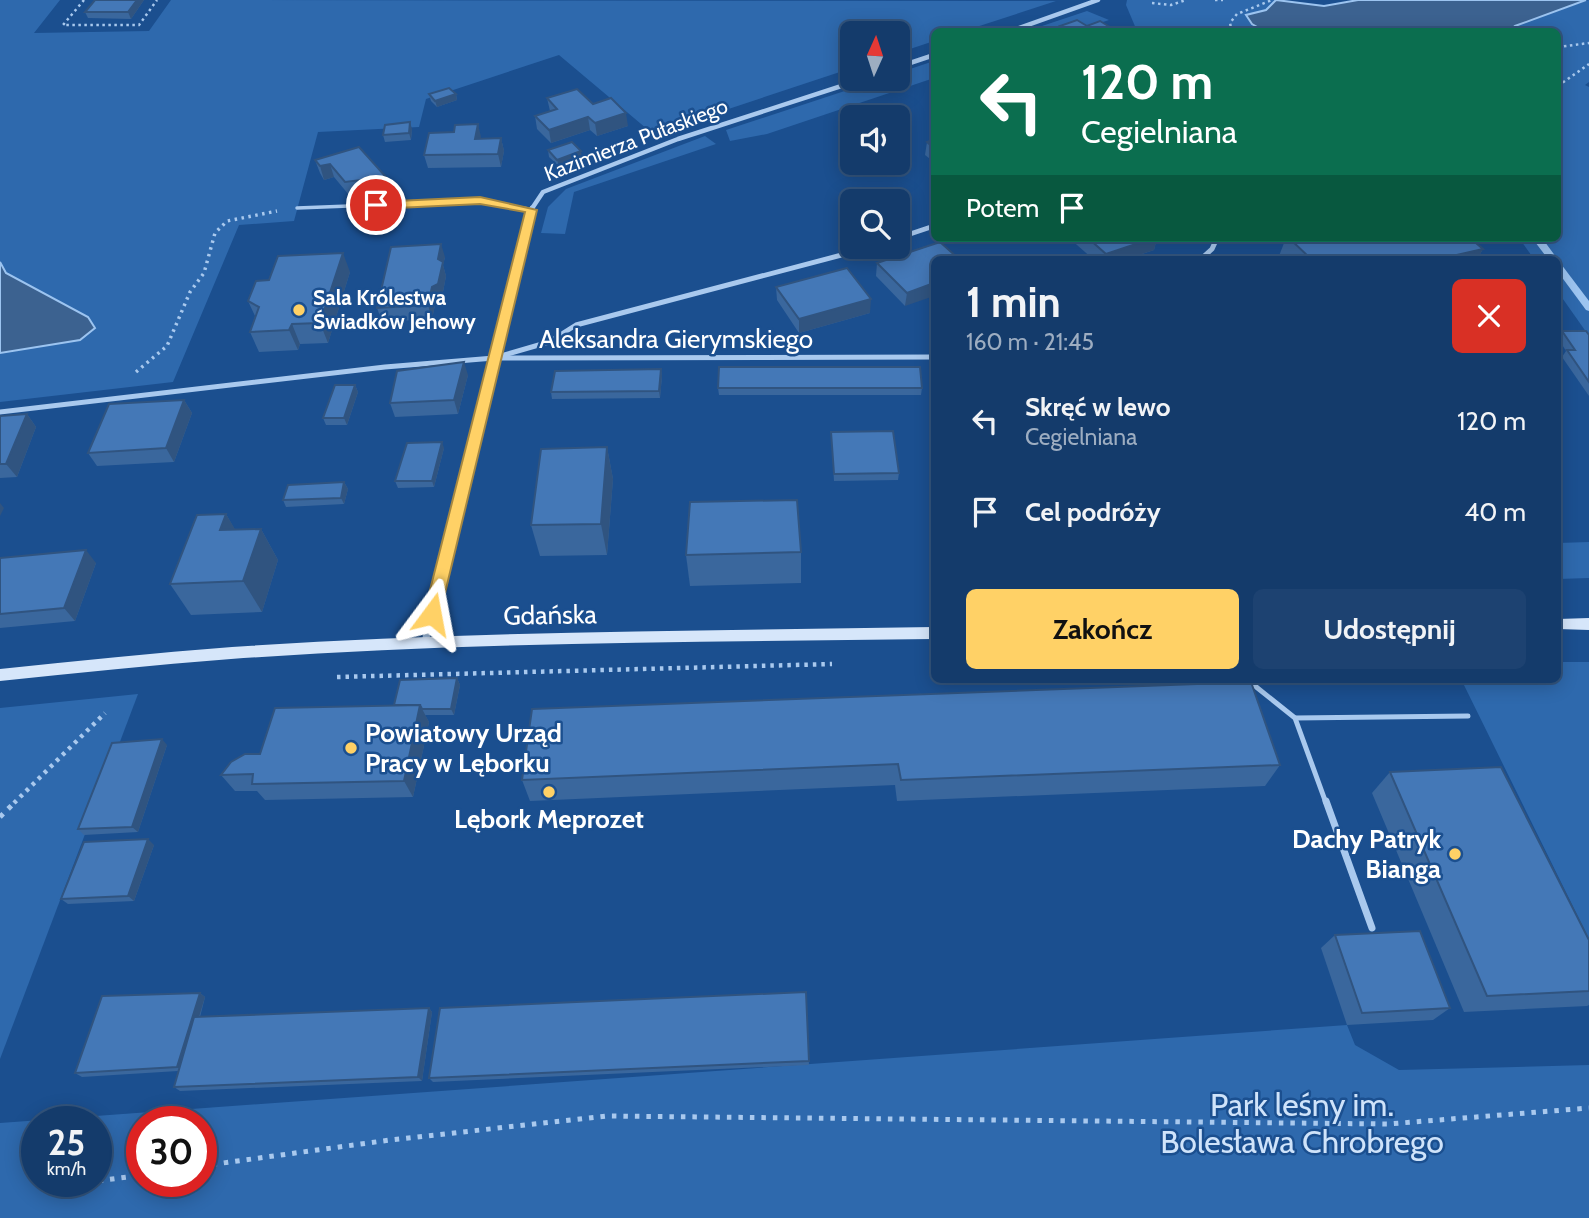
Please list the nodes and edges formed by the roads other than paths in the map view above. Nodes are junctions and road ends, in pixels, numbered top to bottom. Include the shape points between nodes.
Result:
1 (1098, 0) edge
2 (1019, 28) edge
3 (931, 56) edge
4 (910, 63) edge
5 (840, 86) edge
6 (297, 208) road end
7 (531, 210) junction
8 (931, 227) edge
9 (910, 234) edge
10 (1215, 242) edge
11 (840, 255) edge
12 (1204, 256) edge
13 (931, 357) edge
14 (494, 358) junction
15 (0, 412) edge
16 (1561, 624) edge
17 (1589, 624) edge
18 (931, 633) edge
19 (425, 642) junction
20 (0, 675) edge
21 (1254, 683) edge
22 (1468, 716) dead end
23 (1295, 718) junction
24 (1372, 928) dead end

1 - 2 street
3 - 4 street
5 - 7 street, Kazimierza Pułaskiego via 678,139 543,192
6 - 7 lane via 480,201
7 - 14 street, Kazimierza Pułaskiego
8 - 9 street
10 - 12 street
11 - 14 street via 576,325 549,342
13 - 14 street, Aleksandra Gierymskiego
14 - 15 street, Aleksandra Gierymskiego
14 - 19 street, Kazimierza Pułaskiego
16 - 17 main road
18 - 19 main road, Gdańska
19 - 20 main road, Gdańska via 126,659
21 - 23 lane
22 - 23 lane
23 - 24 lane

